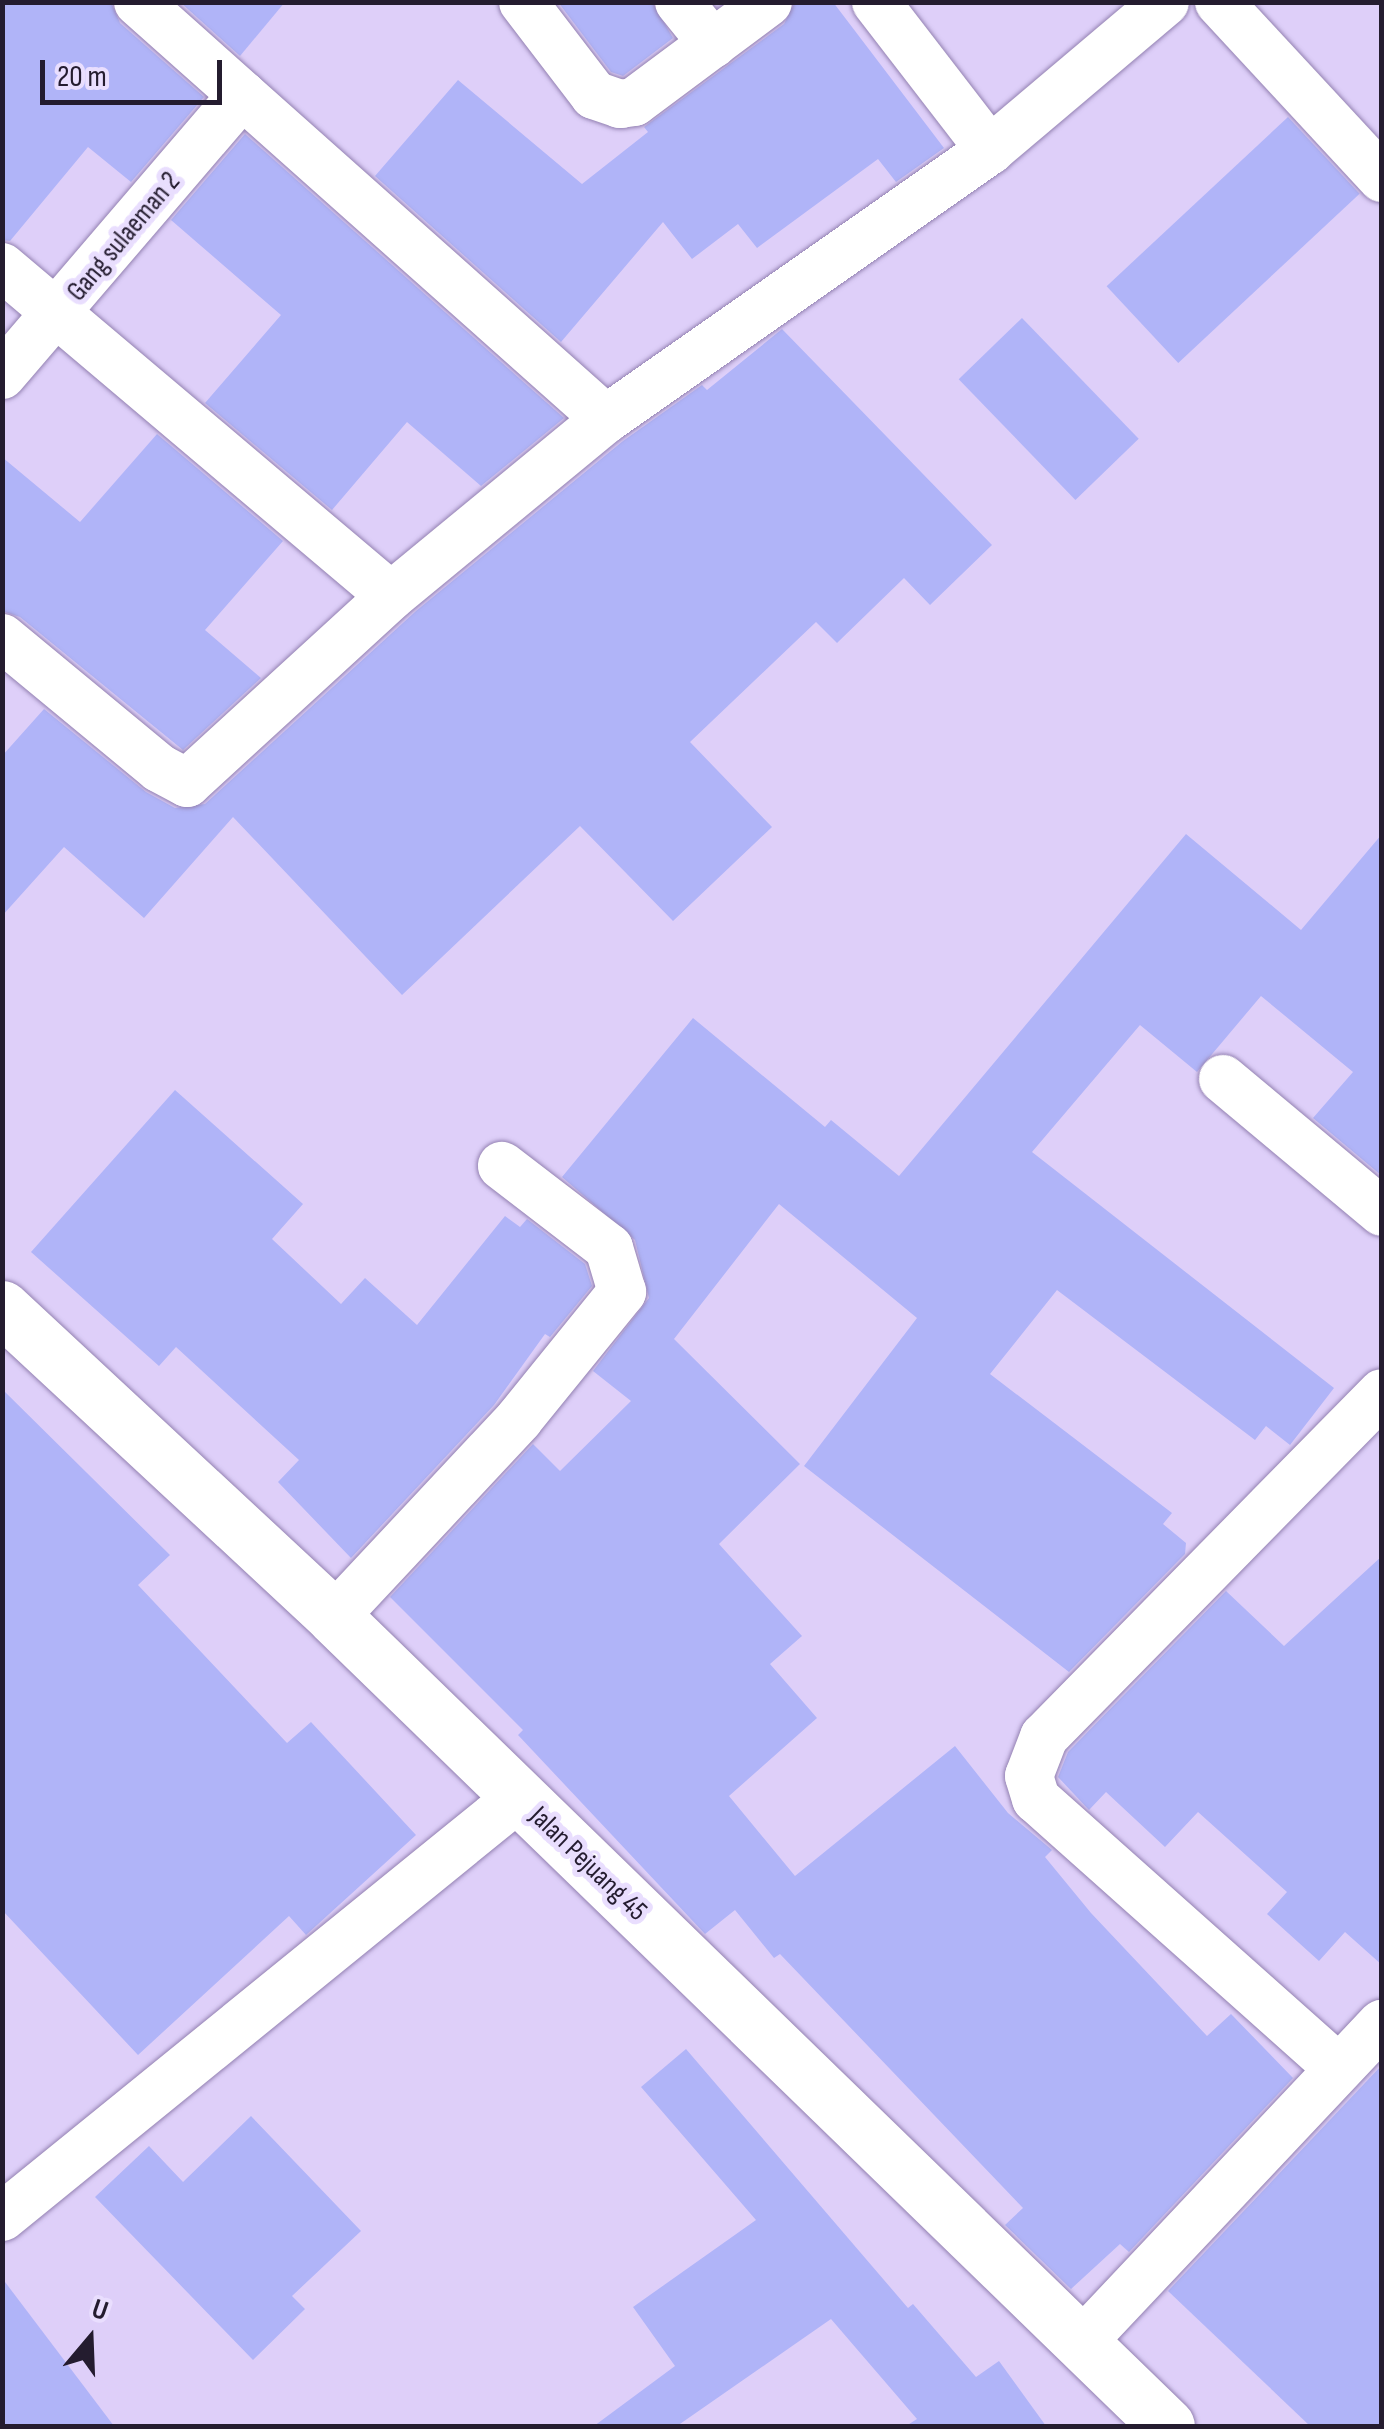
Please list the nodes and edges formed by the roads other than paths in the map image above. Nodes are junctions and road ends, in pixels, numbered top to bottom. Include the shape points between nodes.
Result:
1 (138, 2) edge
2 (522, 2) edge
3 (679, 2) edge
4 (768, 2) edge
5 (876, 2) edge
6 (1165, 2) edge
7 (1219, 2) edge
8 (713, 44) junction
9 (242, 96) junction
10 (990, 150) junction
11 (1382, 178) edge
12 (2, 267) edge
13 (59, 314) junction
14 (2, 374) edge
15 (606, 419) junction
16 (391, 596) junction
17 (2, 638) edge
18 (1222, 1079) dead end
19 (502, 1166) dead end
20 (1382, 1212) edge
21 (2, 1308) edge
22 (1382, 1393) edge
23 (334, 1617) junction
24 (519, 1797) junction
25 (1382, 2024) edge
26 (1336, 2067) junction
27 (2, 2216) edge
28 (1080, 2344) junction
29 (1168, 2426) edge

1 - 9 street
2 - 8 street via 594,94 620,104 634,102
3 - 8 street
4 - 8 street
5 - 10 street
6 - 10 street
7 - 11 street
9 - 13 street, Gang sulaeman 2
9 - 15 street
10 - 15 street
12 - 13 street
13 - 14 street, Gang sulaeman 2
13 - 16 street
15 - 16 street
16 - 17 street via 187,783
18 - 20 street
19 - 23 street via 609,1248 622,1292 519,1420
21 - 23 street, Jalan Pejuang 45
22 - 26 street via 1044,1737 1029,1776 1036,1798
23 - 24 street, Jalan Pejuang 45
24 - 27 street
24 - 28 street, Jalan Pejuang 45
25 - 26 street
26 - 28 street
28 - 29 street, Jalan Pejuang 45

